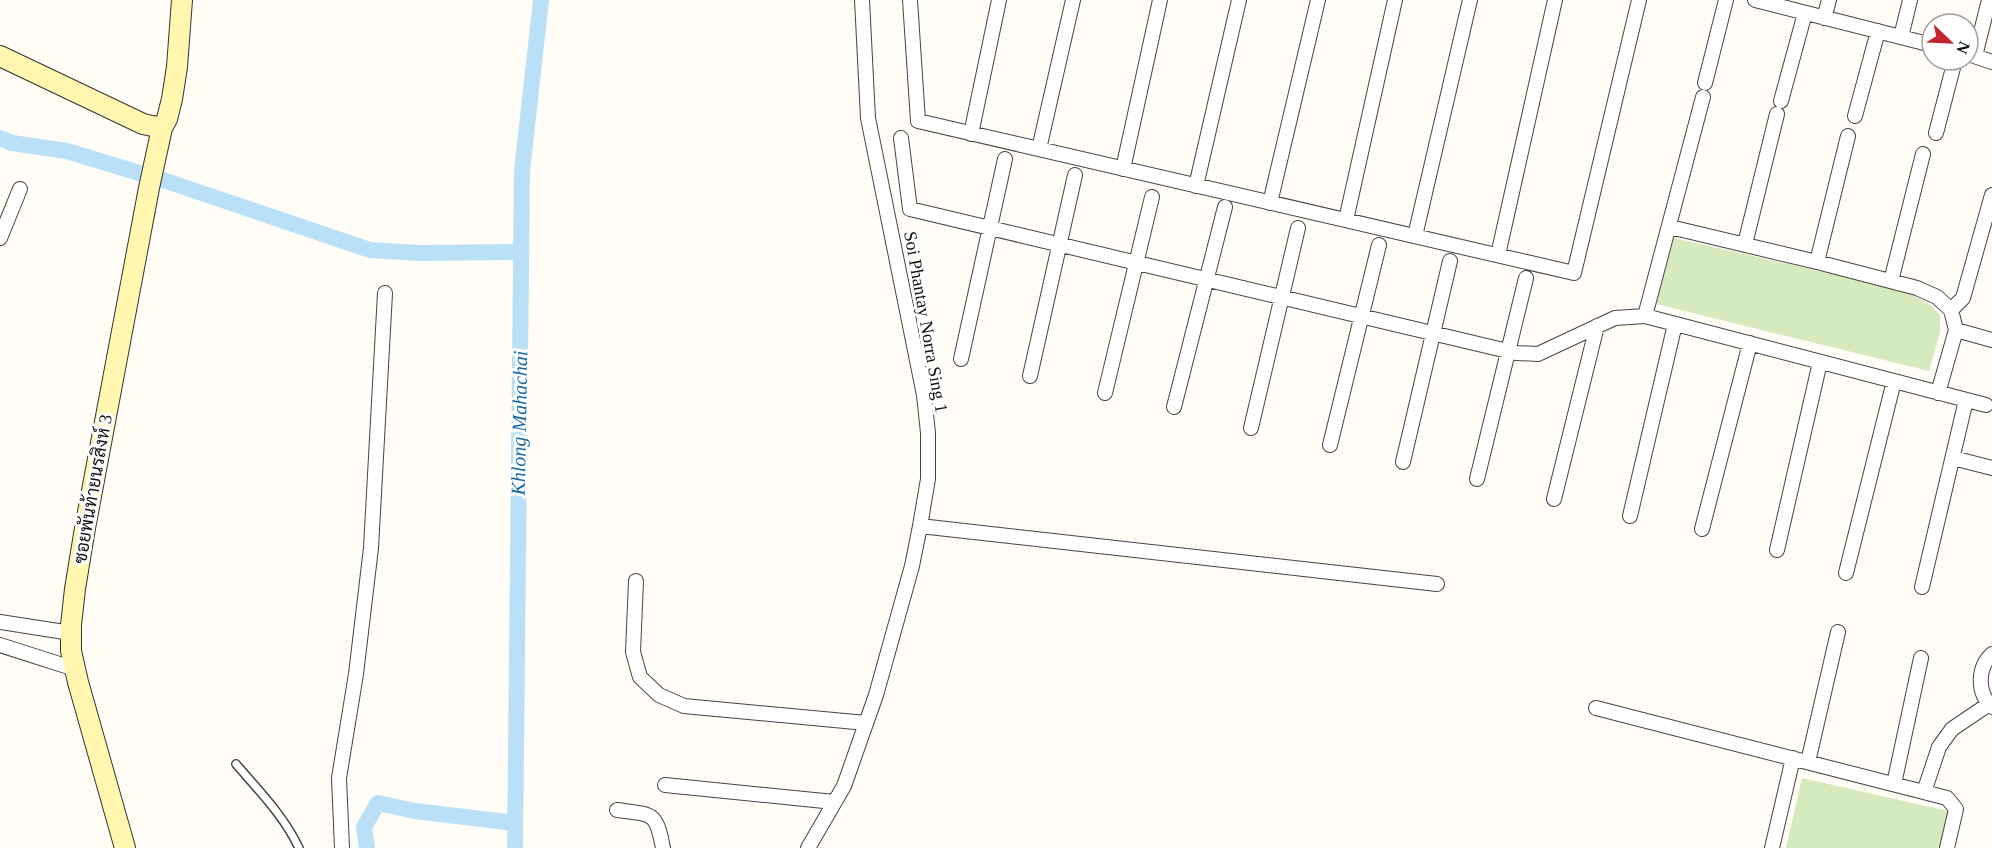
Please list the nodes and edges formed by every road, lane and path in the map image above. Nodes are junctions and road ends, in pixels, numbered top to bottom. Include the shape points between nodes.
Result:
1 (182, 0) edge
2 (862, 0) edge
3 (910, 0) edge
4 (999, 0) edge
5 (1073, 0) edge
6 (1160, 0) edge
7 (1239, 0) edge
8 (1317, 0) edge
9 (1395, 0) edge
10 (1470, 0) edge
11 (1555, 0) edge
12 (1639, 0) edge
13 (1726, 0) edge
14 (1755, 0) edge
15 (1829, 0) edge
16 (1910, 0) edge
17 (1989, 0) edge
18 (1805, 13) junction
19 (1824, 18) junction
20 (1980, 28) edge
21 (1878, 32) junction
22 (1901, 37) junction
23 (1920, 42) edge
24 (0, 56) edge
25 (1953, 72) edge
26 (1856, 116) dead end
27 (162, 128) junction
28 (1936, 133) dead end
29 (971, 134) junction
30 (1848, 136) dead end
31 (901, 138) dead end
32 (1039, 149) junction
33 (1923, 154) dead end
34 (1005, 159) dead end
35 (1124, 169) junction
36 (1075, 175) dead end
37 (1197, 186) junction
38 (20, 189) dead end
39 (1992, 195) edge
40 (1152, 197) dead end
41 (1270, 203) junction
42 (1225, 207) dead end
43 (1346, 220) junction
44 (990, 228) junction
45 (1298, 228) dead end
46 (1670, 228) junction
47 (1415, 236) junction
48 (0, 238) edge
49 (1745, 244) junction
50 (1059, 245) junction
51 (1379, 245) dead end
52 (1498, 255) junction
53 (1450, 261) dead end
54 (1817, 261) junction
55 (1136, 263) junction
56 (1526, 278) dead end
57 (1206, 279) junction
58 (1891, 281) junction
59 (386, 293) dead end
60 (1282, 297) junction
61 (1951, 310) junction
62 (1361, 316) junction
63 (1645, 316) junction
64 (1675, 324) junction
65 (1597, 326) junction
66 (1956, 330) junction
67 (1433, 333) junction
68 (1992, 340) edge
69 (1750, 343) junction
70 (1508, 351) junction
71 (961, 359) dead end
72 (1820, 362) junction
73 (1030, 376) dead end
74 (1894, 381) junction
75 (1105, 393) dead end
76 (1938, 393) junction
77 (1966, 400) junction
78 (1989, 403) edge
79 (1174, 407) dead end
80 (1992, 419) edge
81 (1251, 428) dead end
82 (1330, 445) dead end
83 (1953, 458) junction
84 (1403, 462) dead end
85 (1992, 468) edge
86 (1477, 479) dead end
87 (1554, 499) dead end
88 (1630, 516) dead end
89 (920, 526) junction
90 (1702, 529) dead end
91 (1777, 550) dead end
92 (1846, 573) dead end
93 (636, 581) dead end
94 (1437, 584) dead end
95 (1922, 587) dead end
96 (0, 622) edge
97 (1838, 632) dead end
98 (71, 633) junction
99 (0, 645) edge
100 (1992, 654) edge
101 (1921, 658) dead end
102 (75, 669) junction
103 (1990, 705) edge
104 (1596, 708) dead end
105 (866, 723) junction
106 (1793, 758) junction
107 (1808, 762) junction
108 (236, 764) dead end
109 (1894, 784) junction
110 (665, 785) dead end
111 (1924, 792) junction
112 (834, 802) junction
113 (617, 810) dead end
114 (125, 848) edge
115 (299, 848) edge
116 (342, 848) edge
117 (663, 848) edge
118 (808, 848) edge
119 (1772, 848) edge
120 (1947, 848) edge

1 - 27 street, ซอยพันท้ายนรสิงห์ 3 via 177,67
2 - 89 street, Soi Phantay Norra Sing 1 via 868,118 924,395 928,479
3 - 29 street via 918,121
4 - 29 street
5 - 32 street
6 - 35 street
7 - 37 street
8 - 41 street
9 - 43 street
10 - 47 street
11 - 52 street
12 - 52 street via 1574,273
13 - 46 street
14 - 18 street
15 - 19 street
16 - 22 street
17 - 20 street
18 - 19 street
18 - 49 street
19 - 21 street
21 - 22 street
21 - 26 street
22 - 23 street
24 - 27 street via 142,124
25 - 28 street
27 - 98 street, ซอยพันท้ายนรสิงห์ 3 via 85,528
29 - 32 street
30 - 54 street
31 - 44 street via 910,209
32 - 35 street
33 - 58 street
34 - 44 street
35 - 37 street
36 - 50 street
37 - 41 street
38 - 48 street
39 - 61 street via 1963,298
40 - 55 street
41 - 43 street
42 - 57 street
43 - 47 street
44 - 50 street
44 - 71 street
45 - 60 street
46 - 49 street
46 - 63 street
47 - 52 street
49 - 54 street
50 - 55 street
50 - 73 street
51 - 62 street
53 - 67 street
54 - 58 street
55 - 57 street
55 - 75 street
56 - 70 street
57 - 60 street
57 - 79 street
58 - 61 street via 1937,297
59 - 116 street via 371,548 339,778
60 - 62 street
60 - 81 street
61 - 66 street
62 - 67 street
62 - 82 street
63 - 64 street
63 - 65 street via 1615,318
64 - 69 street
64 - 88 street
65 - 70 street via 1538,354
65 - 87 street
66 - 68 street
66 - 76 street
67 - 70 street
67 - 84 street
69 - 72 street
69 - 90 street
70 - 86 street
72 - 74 street
72 - 91 street
74 - 76 street
74 - 92 street
76 - 77 street
77 - 78 street
77 - 83 street
78 - 80 street
83 - 85 street
83 - 95 street
89 - 94 street
89 - 105 street, Soi Phantay Norra Sing 1
93 - 105 street via 633,652 640,677 659,695 684,706
96 - 98 street
97 - 107 street
98 - 102 street, ซอยพันท้ายนรสิงห์ 3
99 - 102 street
100 - 103 street via 1982,669 1980,681
101 - 109 street
102 - 114 street, ซอยพันท้ายนรสิงห์ 3
103 - 111 street via 1952,729 1939,747
104 - 106 street
105 - 112 street, Soi Phantay Norra Sing 1 via 844,786
106 - 107 street
106 - 119 street
107 - 109 street
108 - 115 lane via 273,806
109 - 111 street
110 - 112 street
111 - 120 street via 1947,798 1956,809
112 - 118 street, Soi Phantay Norra Sing 1
113 - 117 street via 654,818

